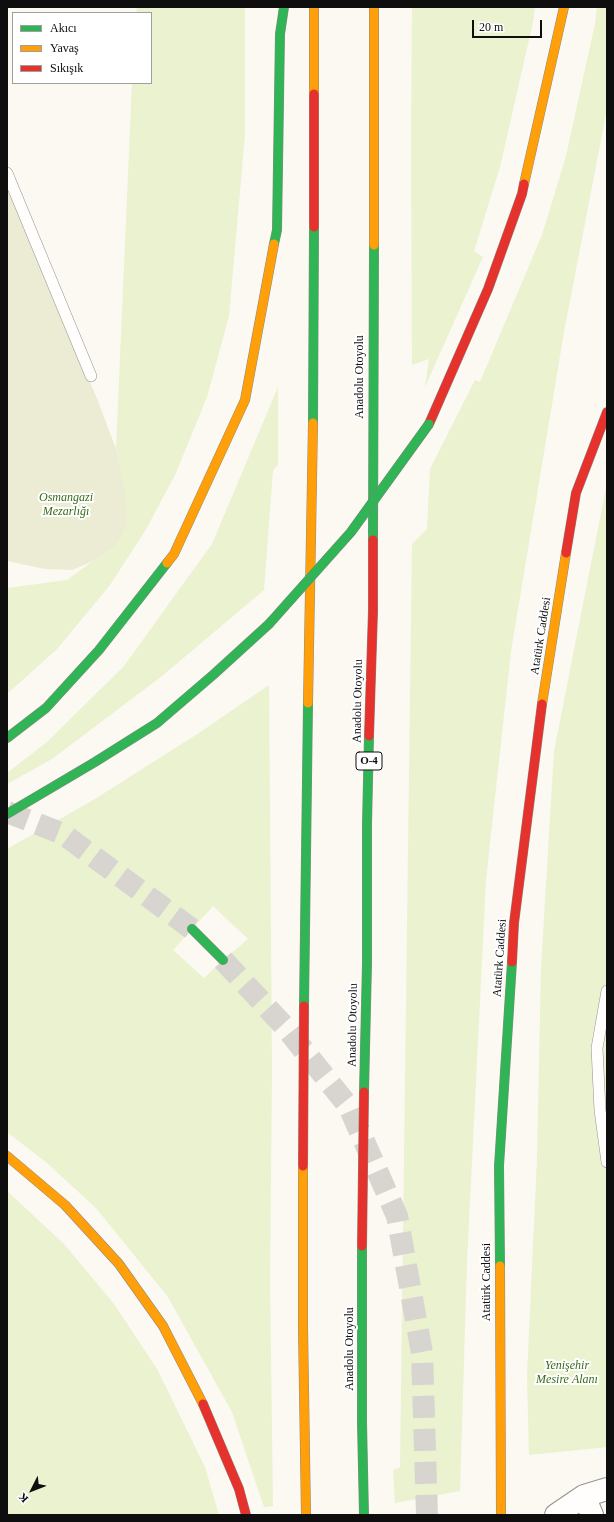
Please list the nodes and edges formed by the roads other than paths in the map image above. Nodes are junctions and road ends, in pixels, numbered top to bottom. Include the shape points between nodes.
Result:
1 (284, 7) edge
2 (314, 7) edge
3 (374, 7) edge
4 (564, 7) edge
5 (7, 173) edge
6 (91, 376) dead end
7 (607, 412) edge
8 (7, 738) edge
9 (7, 814) edge
10 (192, 929) tunnel mouth
11 (223, 960) tunnel mouth
12 (607, 991) edge
13 (7, 1156) edge
14 (607, 1162) edge
15 (607, 1489) edge
16 (588, 1505) edge
17 (246, 1515) edge
18 (306, 1515) edge
19 (364, 1515) edge
20 (501, 1515) edge
21 (556, 1515) edge

1 - 8 main road via 280,34 277,230 245,400 174,554 67,685 46,708
2 - 18 main road via 314,364 303,1120 302,1327
3 - 19 main road, Anadolu Otoyolu / O-4 via 372,611 362,1204
4 - 9 main road, bridge via 522,194 488,289 429,424 351,532 269,624 157,723
5 - 6 lane
7 - 20 main road, Atatürk Caddesi via 576,493 537,737 514,923 498,1166
10 - 11 main road
12 - 14 lane via 597,1048 600,1110
13 - 17 main road via 65,1205 119,1264 163,1326 205,1408 240,1489
15 - 16 street
16 - 21 street

